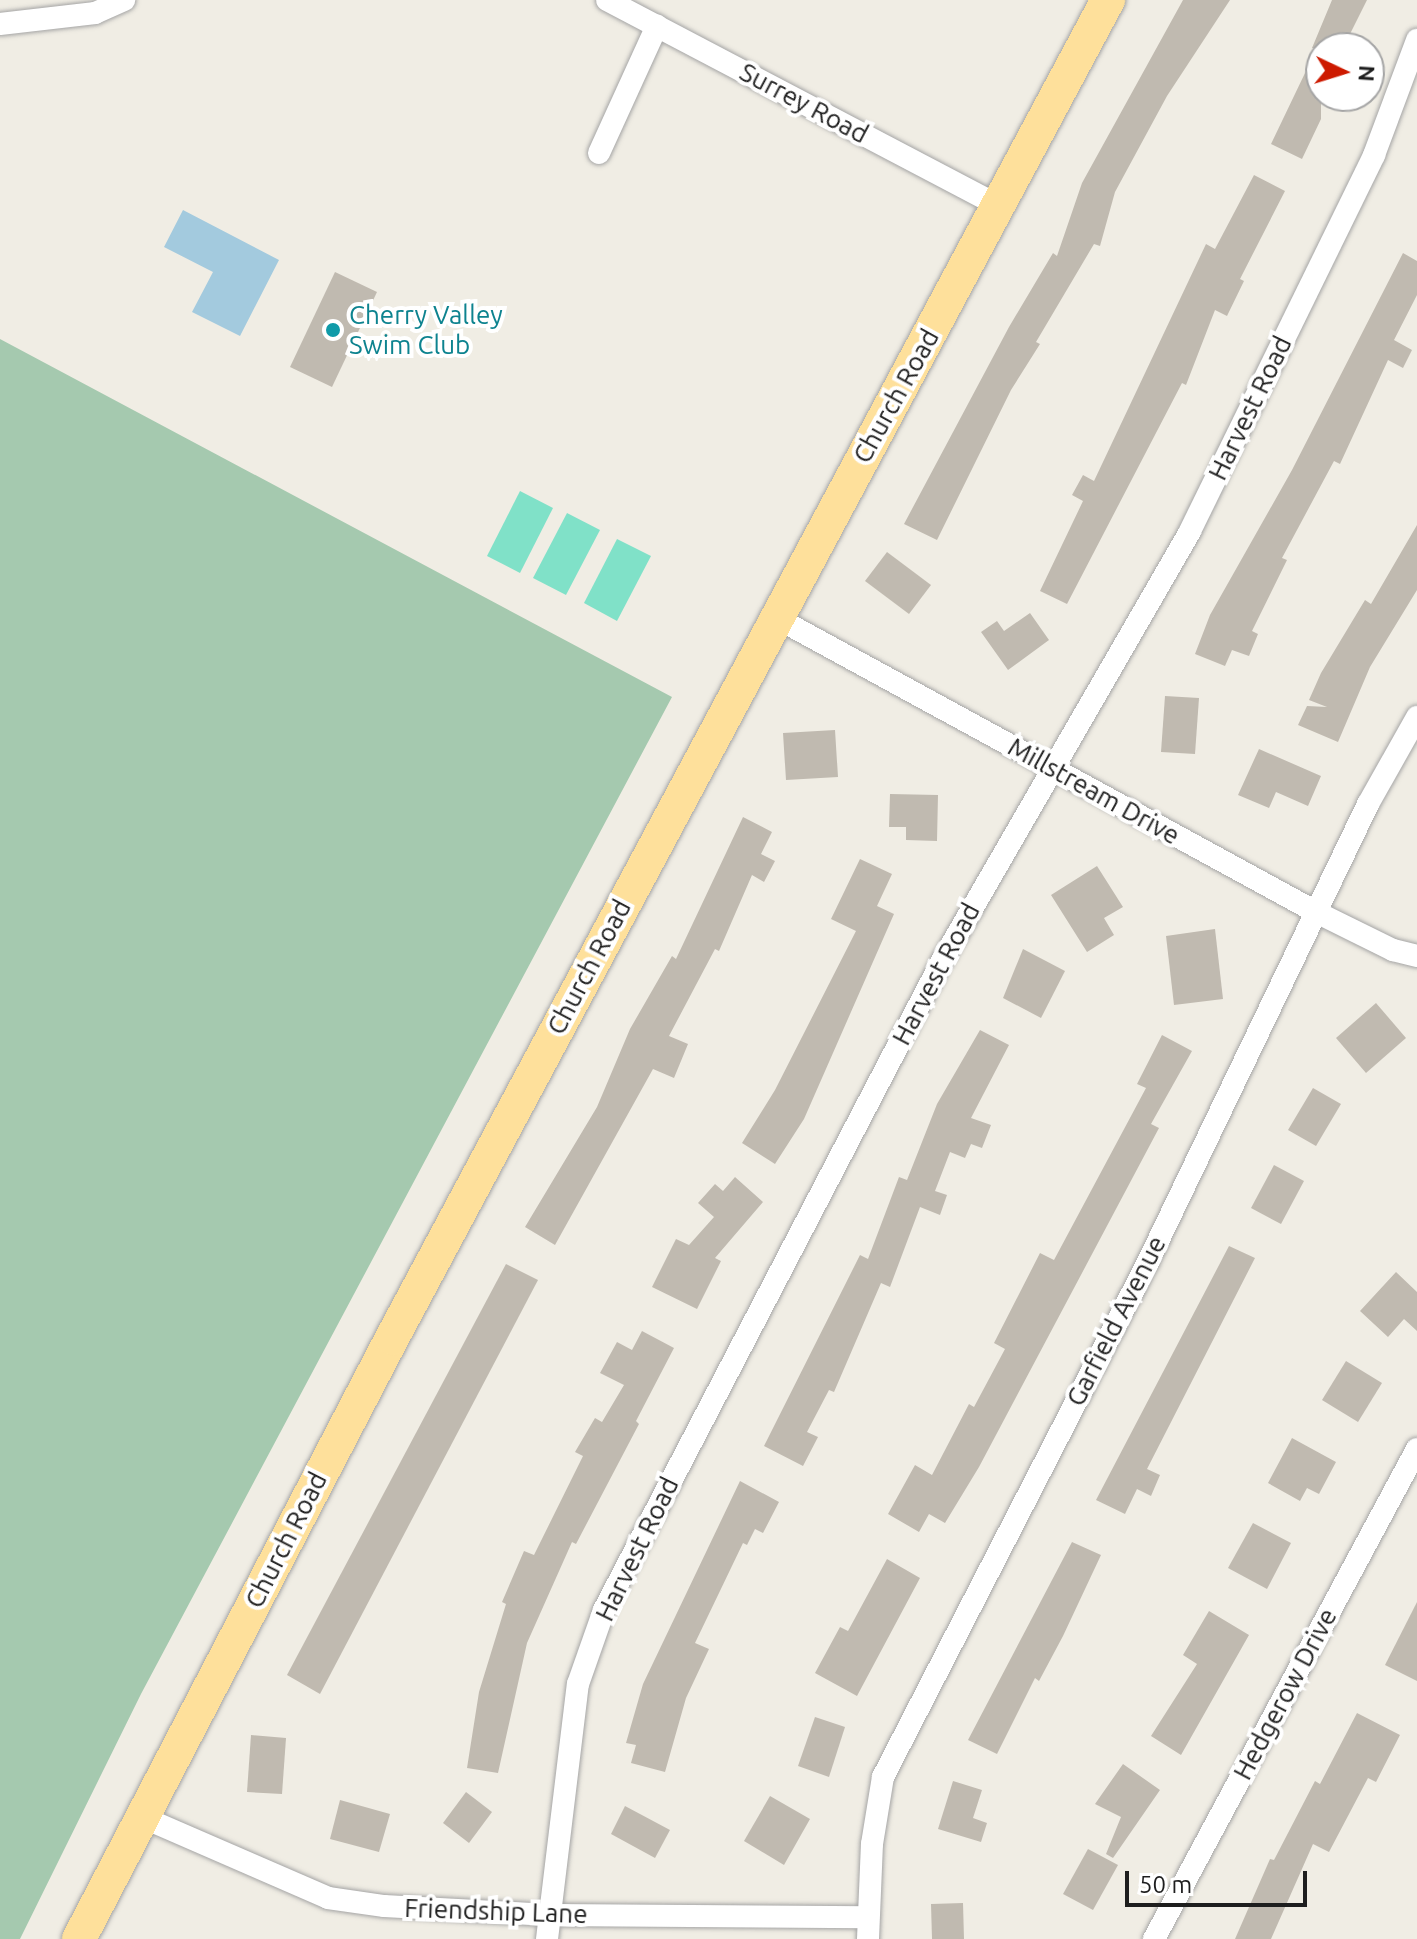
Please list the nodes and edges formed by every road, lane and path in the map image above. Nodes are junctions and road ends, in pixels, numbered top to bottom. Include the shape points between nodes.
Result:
1 (124, 0) edge
2 (607, 0) edge
3 (1108, 0) edge
4 (0, 24) edge
5 (657, 26) junction
6 (1417, 40) edge
7 (599, 153) dead end
8 (1000, 206) junction
9 (775, 617) junction
10 (1417, 717) edge
11 (1051, 768) junction
12 (1316, 912) junction
13 (1417, 956) edge
14 (1417, 1449) edge
15 (142, 1817) junction
16 (550, 1915) junction
17 (868, 1928) edge
18 (79, 1939) edge
19 (547, 1939) edge
20 (1154, 1939) edge

1 - 4 street via 95,13
2 - 5 street, Surrey Road
3 - 8 main road, Church Road
5 - 7 street
5 - 8 street, Surrey Road
6 - 11 street, Harvest Road via 1374,155 1190,531
8 - 9 main road, Church Road
9 - 11 street, Millstream Drive
9 - 15 main road, Church Road
10 - 12 street, Garfield Avenue
11 - 12 street, Millstream Drive
11 - 16 street, Harvest Road via 942,961 604,1610 578,1684
12 - 13 street, Millstream Drive via 1393,950
12 - 17 street, Garfield Avenue via 1148,1262 883,1777
14 - 20 street, Hedgerow Drive
15 - 16 street, Friendship Lane via 328,1898
15 - 18 main road, Church Road
16 - 17 street, Friendship Lane
16 - 19 street, Harvest Road

